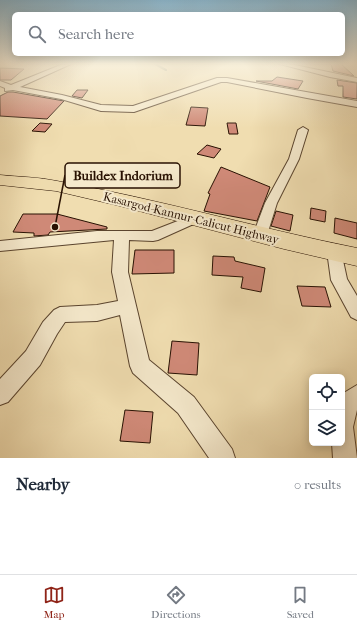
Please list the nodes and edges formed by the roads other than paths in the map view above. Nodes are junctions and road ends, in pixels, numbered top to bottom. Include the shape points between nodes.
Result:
1 (6, 85) edge
2 (14, 85) edge
3 (204, 85) edge
4 (253, 85) edge
5 (10, 87) junction
6 (1, 92) edge
7 (357, 104) edge
8 (303, 130) dead end
9 (0, 180) edge
10 (193, 219) junction
11 (260, 235) junction
12 (122, 236) junction
13 (0, 246) edge
14 (334, 251) junction
15 (357, 256) edge
16 (127, 306) junction
17 (357, 312) edge
18 (0, 394) edge
19 (357, 396) edge
20 (345, 413) edge
21 (344, 446) edge
22 (222, 458) edge
23 (346, 458) edge

1 - 5 street
2 - 5 street
3 - 5 street via 134,109 101,108
4 - 7 street
5 - 6 street
8 - 11 street via 294,158 271,203
9 - 10 highway, Kasargod-Kannur-Calicut Highway via 56,186
10 - 11 highway, Kasargod-Kannur-Calicut Highway
10 - 12 street via 153,236
11 - 14 highway, Kasargod-Kannur-Calicut Highway
12 - 13 street via 97,236
12 - 16 street via 120,272
14 - 15 highway, Kasargod-Kannur-Calicut Highway
14 - 17 street via 339,280
16 - 18 street via 97,313 60,315 33,358
16 - 22 street via 140,366 186,405
19 - 20 street via 347,404
21 - 23 street

